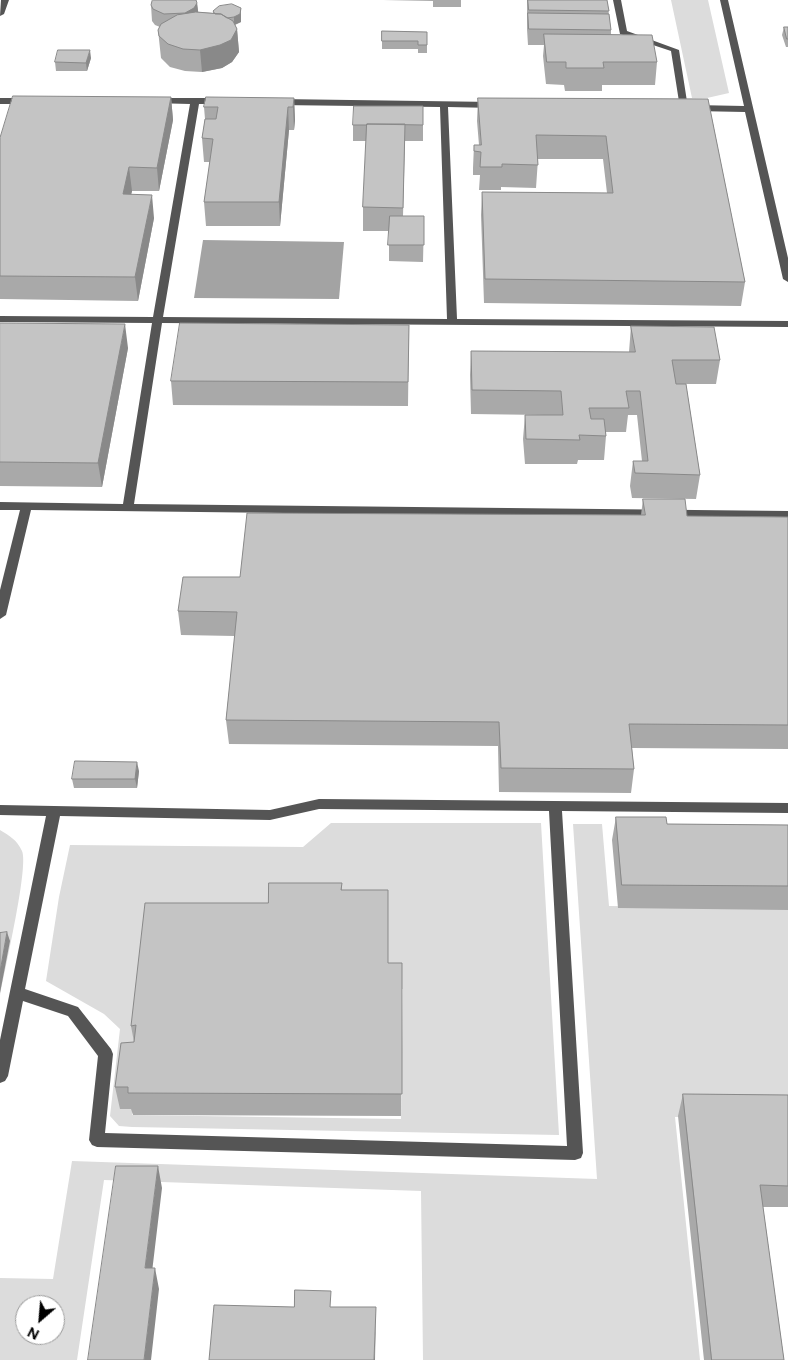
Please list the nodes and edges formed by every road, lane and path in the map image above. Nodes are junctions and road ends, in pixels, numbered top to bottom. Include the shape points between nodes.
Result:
1 (5, 0) edge
2 (617, 0) edge
3 (724, 0) edge
4 (0, 14) edge
5 (0, 101) edge
6 (39, 101) edge
7 (146, 101) edge
8 (195, 101) junction
9 (235, 101) edge
10 (265, 102) edge
11 (444, 104) junction
12 (502, 105) edge
13 (749, 109) junction
14 (788, 279) edge
15 (0, 319) edge
16 (157, 320) junction
17 (452, 322) junction
18 (788, 324) edge
19 (0, 506) edge
20 (26, 507) junction
21 (128, 508) junction
22 (788, 515) edge
23 (0, 615) edge
24 (555, 807) junction
25 (788, 808) edge
26 (0, 810) edge
27 (54, 811) junction
28 (17, 992) junction
29 (0, 1076) edge

1 - 4 lane
2 - 13 lane via 623,32 675,50 680,108
3 - 13 lane
5 - 6 lane
7 - 8 lane
8 - 9 lane
8 - 16 lane
10 - 11 lane
11 - 12 lane
11 - 17 lane
13 - 14 lane
15 - 16 lane
16 - 17 lane
16 - 21 lane
17 - 18 lane
19 - 20 lane
20 - 21 lane
20 - 23 lane
21 - 22 lane
24 - 25 lane
24 - 27 lane via 319,804 270,815
24 - 28 lane via 575,1154 97,1140 106,1054 73,1011
26 - 27 lane
27 - 28 lane
28 - 29 lane

